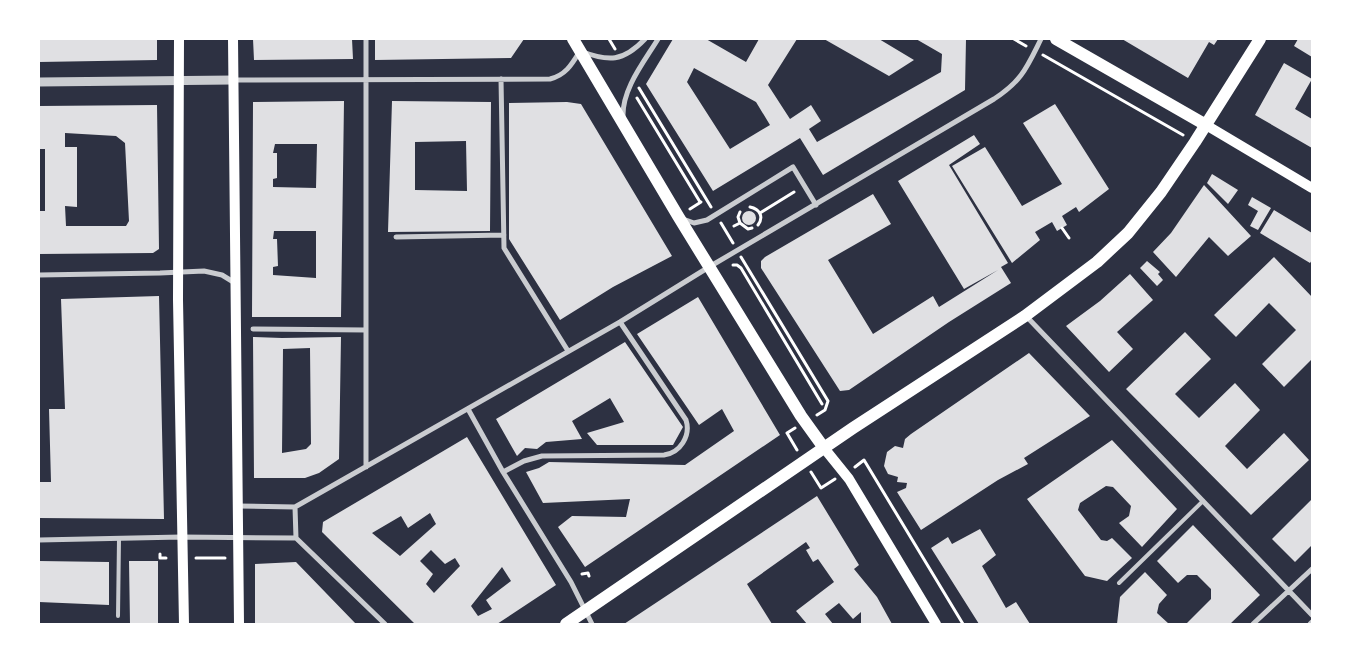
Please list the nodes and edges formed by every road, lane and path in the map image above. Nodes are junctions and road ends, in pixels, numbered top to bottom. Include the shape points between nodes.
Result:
1 (178, 39) edge
2 (232, 39) edge
3 (366, 39) edge
4 (573, 39) edge
5 (609, 39) edge
6 (645, 39) edge
7 (658, 39) edge
8 (1014, 39) edge
9 (1041, 39) edge
10 (1056, 39) edge
11 (1260, 39) edge
12 (1025, 45) dead end
13 (616, 50) dead end
14 (580, 51) junction
15 (1046, 57) dead end
16 (233, 80) junction
17 (365, 80) junction
18 (501, 80) junction
19 (39, 82) edge
20 (178, 82) junction
21 (640, 90) dead end
22 (635, 95) dead end
23 (624, 126) junction
24 (1206, 126) junction
25 (1195, 142) junction
26 (1312, 188) edge
27 (794, 192) dead end
28 (816, 205) junction
29 (711, 207) dead end
30 (747, 207) dead end
31 (690, 208) dead end
32 (742, 210) dead end
33 (760, 213) junction
34 (678, 216) junction
35 (721, 223) dead end
36 (740, 223) junction
37 (734, 226) dead end
38 (1062, 228) dead end
39 (504, 235) junction
40 (396, 237) dead end
41 (1069, 238) dead end
42 (732, 242) dead end
43 (742, 258) dead end
44 (727, 265) dead end
45 (709, 267) junction
46 (178, 272) junction
47 (39, 275) edge
48 (235, 283) junction
49 (1025, 316) junction
50 (620, 322) junction
51 (253, 329) dead end
52 (366, 330) junction
53 (568, 351) junction
54 (822, 404) dead end
55 (468, 409) junction
56 (816, 415) dead end
57 (824, 448) junction
58 (864, 460) dead end
59 (366, 466) junction
60 (503, 472) junction
61 (1203, 501) junction
62 (238, 506) junction
63 (295, 506) junction
64 (181, 537) junction
65 (237, 538) junction
66 (296, 538) junction
67 (119, 539) junction
68 (39, 540) edge
69 (160, 554) dead end
70 (166, 558) dead end
71 (191, 558) dead end
72 (225, 558) dead end
73 (1312, 569) edge
74 (582, 574) dead end
75 (589, 576) dead end
76 (1119, 583) dead end
77 (1289, 590) junction
78 (584, 612) junction
79 (1312, 615) edge
80 (118, 616) dead end
81 (184, 624) edge
82 (239, 624) edge
83 (384, 624) edge
84 (566, 624) edge
85 (592, 624) edge
86 (936, 624) edge
87 (963, 624) edge
88 (1253, 624) edge

1 - 20 main road
2 - 16 main road
3 - 17 street
4 - 14 main road
5 - 13 path
6 - 14 street via 630,54 620,57 602,58
7 - 23 street via 626,98
8 - 12 path
9 - 28 street via 1025,71 1007,90
10 - 24 main road
11 - 24 main road
14 - 18 street via 566,71 557,77
14 - 23 main road
15 - 25 path
16 - 17 street
16 - 20 street
16 - 48 main road
17 - 18 street
17 - 52 street
18 - 39 street
19 - 20 street
20 - 46 main road
21 - 29 path
22 - 31 path via 701,202
23 - 34 main road
24 - 25 main road
24 - 26 main road
25 - 49 main road via 1128,233 1097,262
27 - 33 path
28 - 34 street via 793,167 703,221 689,222
28 - 45 street
30 - 33 path
32 - 36 path via 738,217
33 - 36 path via 759,224 753,228 748,229
34 - 45 main road
35 - 42 path
36 - 37 path
38 - 41 path
39 - 40 street
39 - 53 street via 504,248
43 - 56 path via 828,400 824,410
44 - 54 path via 741,268
45 - 50 street
45 - 57 main road
46 - 47 street
46 - 48 street via 210,272
46 - 64 main road
48 - 62 main road
49 - 57 main road
49 - 61 street
50 - 53 street
50 - 60 street via 686,420 687,434 680,447 676,452 664,455 542,456
51 - 52 street
52 - 59 street
53 - 55 street
55 - 59 street
55 - 60 street
57 - 78 main road
57 - 86 main road via 849,479
58 - 87 path
59 - 63 street
60 - 78 street via 570,582
61 - 76 lane
61 - 77 street
62 - 63 street
62 - 65 main road
63 - 66 street
64 - 65 street
64 - 67 street
64 - 81 main road
65 - 66 street
65 - 82 main road
66 - 83 street
67 - 68 street
67 - 80 lane
69 - 70 path via 160,558
71 - 72 path
73 - 77 street
74 - 75 path via 588,573
77 - 79 street
77 - 88 street
78 - 84 main road
78 - 85 street

